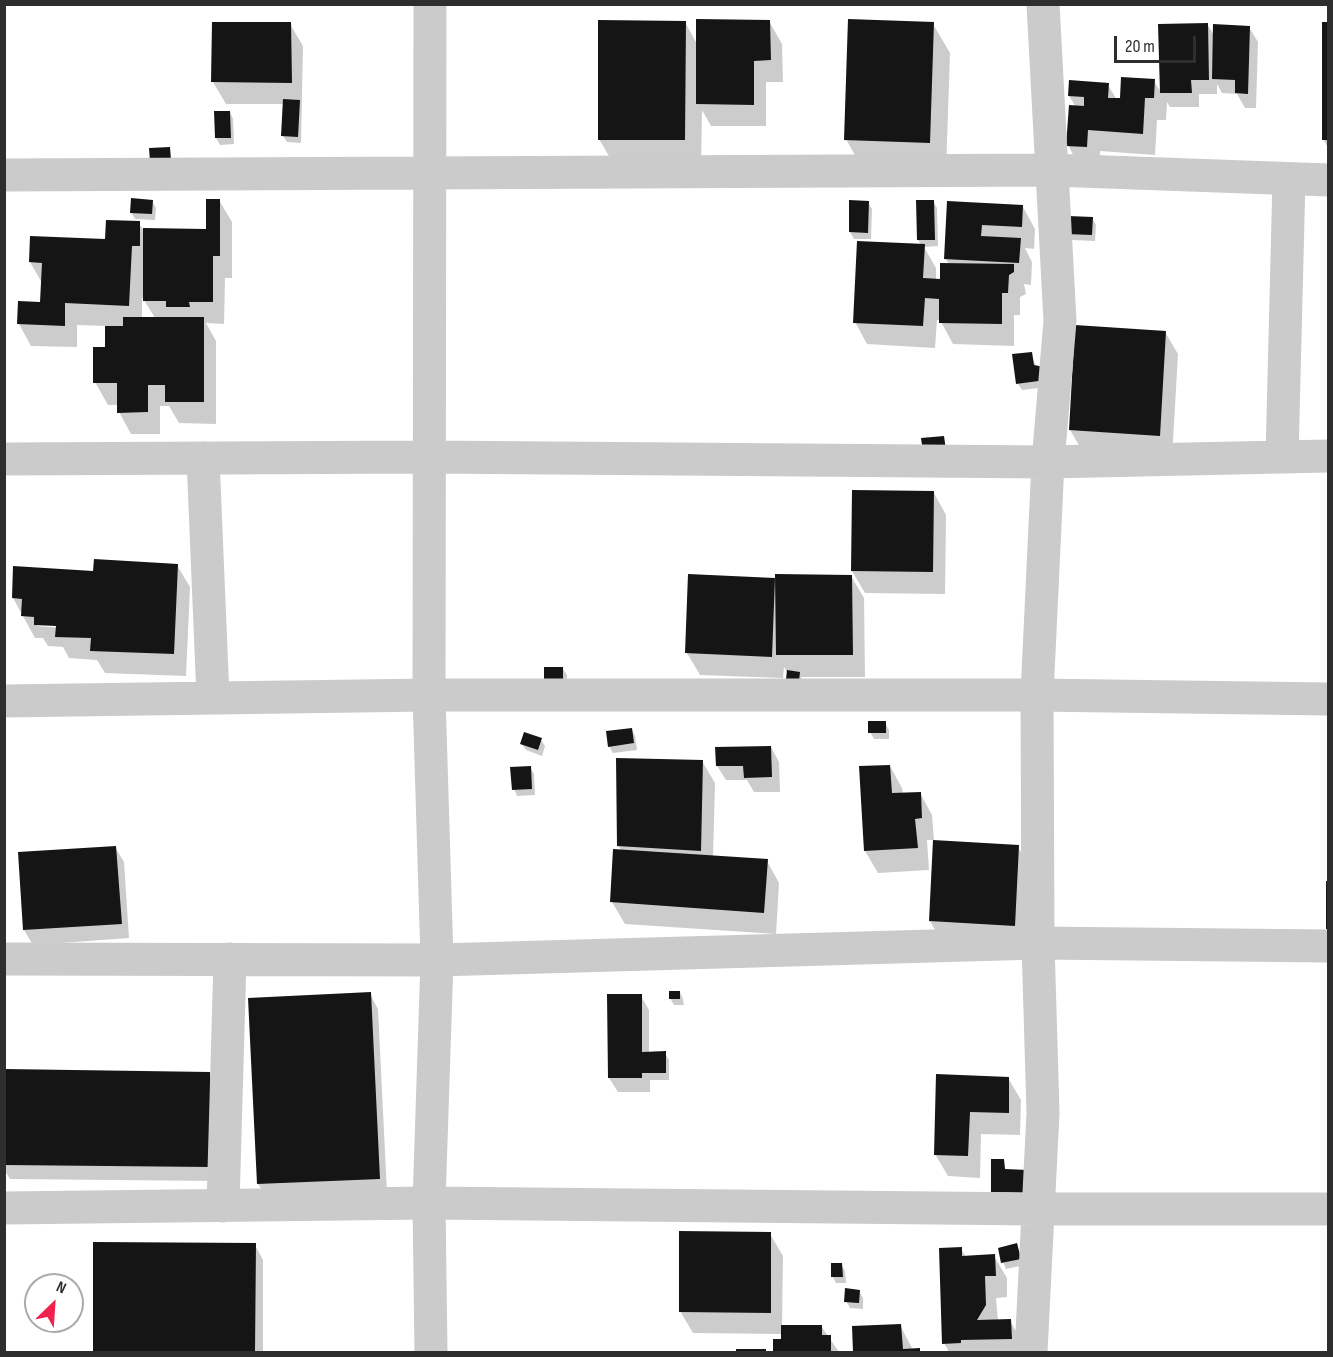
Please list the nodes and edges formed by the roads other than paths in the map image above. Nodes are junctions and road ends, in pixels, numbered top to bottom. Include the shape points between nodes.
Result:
1 (430, 4) edge
2 (1043, 4) edge
3 (1052, 170) junction
4 (429, 172) junction
5 (4, 175) edge
6 (1289, 179) junction
7 (1329, 180) edge
8 (1329, 456) edge
9 (429, 457) junction
10 (1282, 457) junction
11 (203, 458) junction
12 (4, 459) edge
13 (1048, 462) junction
14 (429, 695) junction
15 (1037, 695) junction
16 (213, 698) junction
17 (1329, 699) edge
18 (4, 701) edge
19 (1038, 943) junction
20 (1329, 946) edge
21 (4, 959) edge
22 (230, 960) junction
23 (437, 960) junction
24 (429, 1203) junction
25 (223, 1206) junction
26 (4, 1208) edge
27 (1038, 1209) junction
28 (1329, 1209) edge
29 (431, 1353) edge
30 (1031, 1353) edge

1 - 4 street
2 - 3 street
3 - 4 street
3 - 6 street
3 - 13 street via 1060,321
4 - 5 street
4 - 9 street
6 - 7 street
6 - 10 street
8 - 10 street
9 - 11 street
9 - 13 street
9 - 14 street
10 - 13 street
11 - 12 street
11 - 16 street
13 - 15 street
14 - 15 street
14 - 16 street
14 - 23 street
15 - 17 street
15 - 19 street
16 - 18 street
19 - 20 street
19 - 23 street
19 - 27 street via 1043,1113
21 - 22 street
22 - 23 street
22 - 25 street
23 - 24 street
24 - 25 street
24 - 27 street
24 - 29 street
25 - 26 street
27 - 28 street
27 - 30 street

